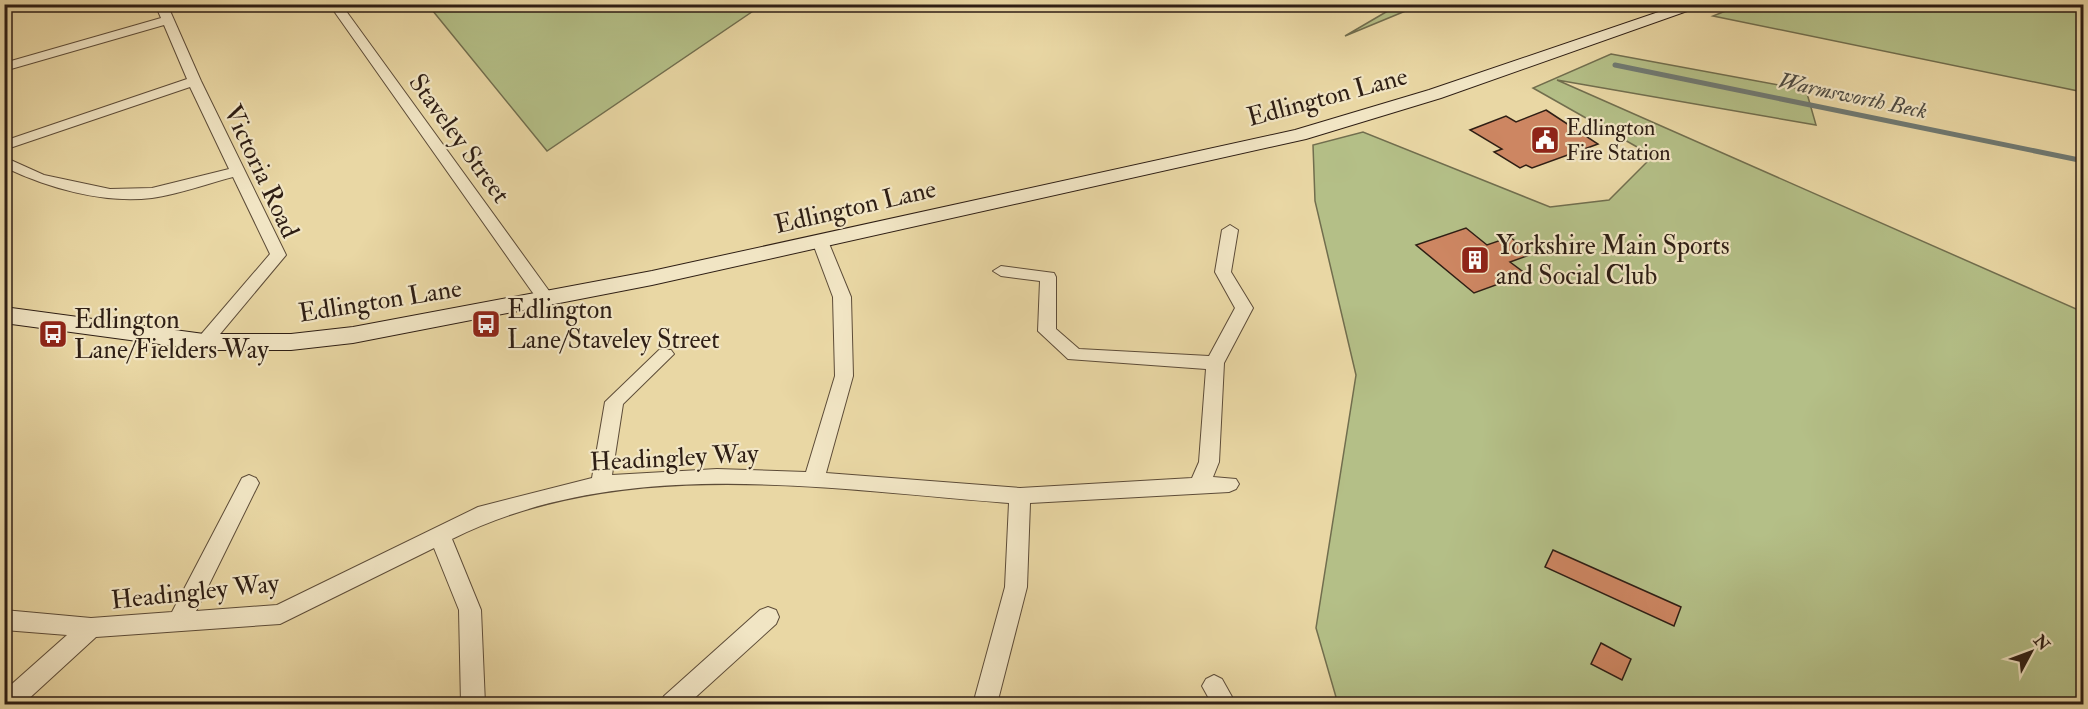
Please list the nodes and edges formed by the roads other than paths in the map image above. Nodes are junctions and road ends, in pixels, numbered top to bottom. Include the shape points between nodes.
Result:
1 (161, 4) edge
2 (335, 4) edge
3 (1699, 4) edge
4 (167, 20) junction
5 (4, 67) edge
6 (194, 81) junction
7 (4, 146) edge
8 (4, 161) edge
9 (238, 171) junction
10 (1230, 230) dead end
11 (820, 241) junction
12 (1001, 271) dead end
13 (546, 299) junction
14 (4, 315) edge
15 (204, 342) junction
16 (665, 354) dead end
17 (1215, 363) junction
18 (814, 480) junction
19 (249, 483) dead end
20 (601, 483) junction
21 (1229, 484) dead end
22 (1199, 486) junction
23 (1020, 496) junction
24 (440, 535) junction
25 (768, 617) dead end
26 (4, 620) edge
27 (179, 622) junction
28 (92, 628) junction
29 (987, 704) edge
30 (7, 705) edge
31 (473, 705) edge
32 (672, 705) edge

1 - 4 street, Victoria Road
2 - 13 street, Staveley Street
3 - 11 main road, Edlington Lane via 1436,94 1299,135
4 - 5 street
4 - 6 street, Victoria Road
6 - 7 street
6 - 9 street, Victoria Road
8 - 9 street via 39,178 110,195 152,193
9 - 15 street, Victoria Road via 278,255
10 - 17 street via 1222,273 1244,308
11 - 13 main road, Edlington Lane
11 - 18 street via 842,297 844,375
12 - 17 street via 1048,277 1047,331 1074,355
13 - 15 main road, Edlington Lane via 353,335 291,342
14 - 15 main road, Edlington Lane
16 - 20 street via 614,402
17 - 22 street via 1209,462
18 - 20 street, Headingley Way via 717,477
18 - 23 street, Headingley Way
19 - 27 street
20 - 24 street, Headingley Way via 485,513
21 - 22 street, Headingley Way
22 - 23 street, Headingley Way
23 - 29 street via 1016,587
24 - 27 street, Headingley Way via 280,614
24 - 31 street via 470,610
25 - 32 street
26 - 28 street, Headingley Way
27 - 28 street, Headingley Way
28 - 30 street

